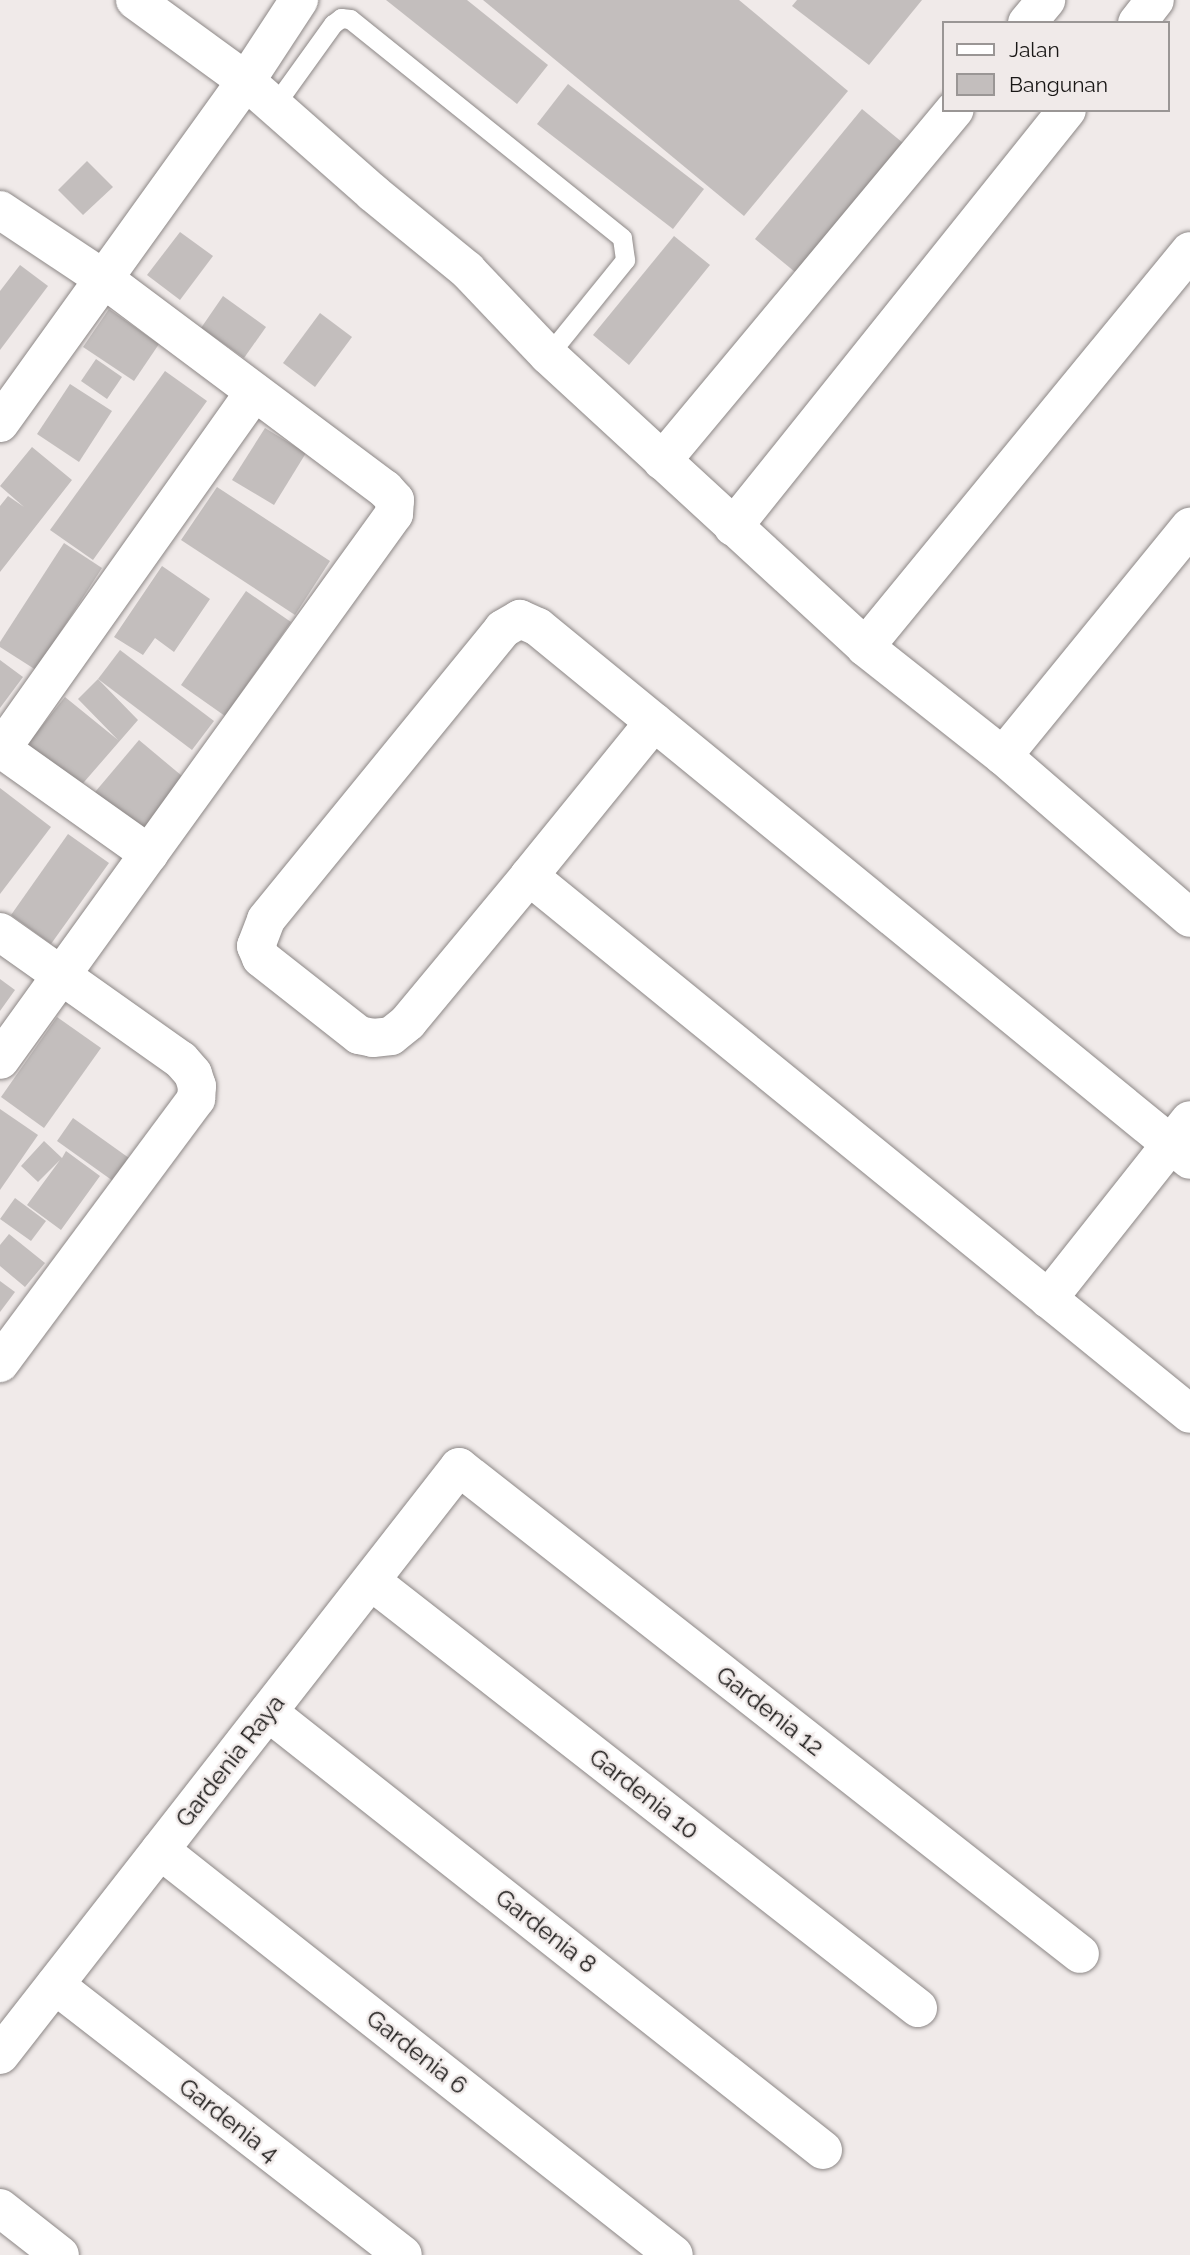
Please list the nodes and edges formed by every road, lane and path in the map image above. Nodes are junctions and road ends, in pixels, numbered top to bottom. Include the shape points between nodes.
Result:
1 (135, 0) edge
2 (299, 0) edge
3 (1046, 0) edge
4 (1155, 0) edge
5 (1029, 21) edge
6 (1139, 21) edge
7 (246, 81) junction
8 (274, 106) junction
9 (952, 112) edge
10 (1065, 112) edge
11 (0, 210) edge
12 (1190, 251) edge
13 (104, 279) junction
14 (548, 355) junction
15 (254, 391) junction
16 (0, 422) edge
17 (662, 461) junction
18 (733, 527) junction
19 (1190, 527) edge
20 (865, 647) junction
21 (654, 722) junction
22 (0, 749) edge
23 (1003, 756) junction
24 (149, 854) junction
25 (529, 876) junction
26 (1190, 919) edge
27 (0, 932) edge
28 (62, 975) junction
29 (0, 1060) edge
30 (1184, 1141) edge
31 (1048, 1299) junction
32 (0, 1363) edge
33 (1190, 1414) edge
34 (459, 1467) joint
35 (371, 1581) junction
36 (268, 1712) junction
37 (160, 1850) junction
38 (1080, 1954) dead end
39 (55, 1985) junction
40 (918, 2008) dead end
41 (0, 2055) edge
42 (823, 2150) dead end
43 (0, 2208) edge
44 (60, 2255) edge
45 (403, 2255) edge
46 (674, 2255) edge

1 - 7 street
2 - 7 street
3 - 5 street
4 - 6 street
7 - 8 street
7 - 13 street
8 - 14 street via 467,270
8 - 14 lane via 333,24 350,19 622,238 625,260
9 - 17 street
10 - 18 street
11 - 13 street
12 - 20 street
13 - 15 street
13 - 16 street
14 - 17 street
15 - 22 street
15 - 24 street via 385,489 395,500 394,514
17 - 18 street
18 - 20 street
19 - 23 street
20 - 23 street
21 - 25 street
21 - 25 street via 538,627 520,619 503,629 266,920 256,946 261,958 359,1035 391,1036 408,1022
21 - 30 street
22 - 24 street
23 - 26 street
24 - 28 street
25 - 31 street
27 - 28 street
28 - 29 street
28 - 32 street via 181,1060 193,1074 196,1099
30 - 31 street
31 - 33 street
34 - 35 street, Gardenia Raya
34 - 38 street, Gardenia 12
35 - 36 street, Gardenia Raya
35 - 40 street, Gardenia 10
36 - 37 street, Gardenia Raya
36 - 42 street, Gardenia 8
37 - 39 street, Gardenia Raya
37 - 46 street, Gardenia 6
39 - 41 street, Gardenia Raya
39 - 45 street, Gardenia 4
43 - 44 street

